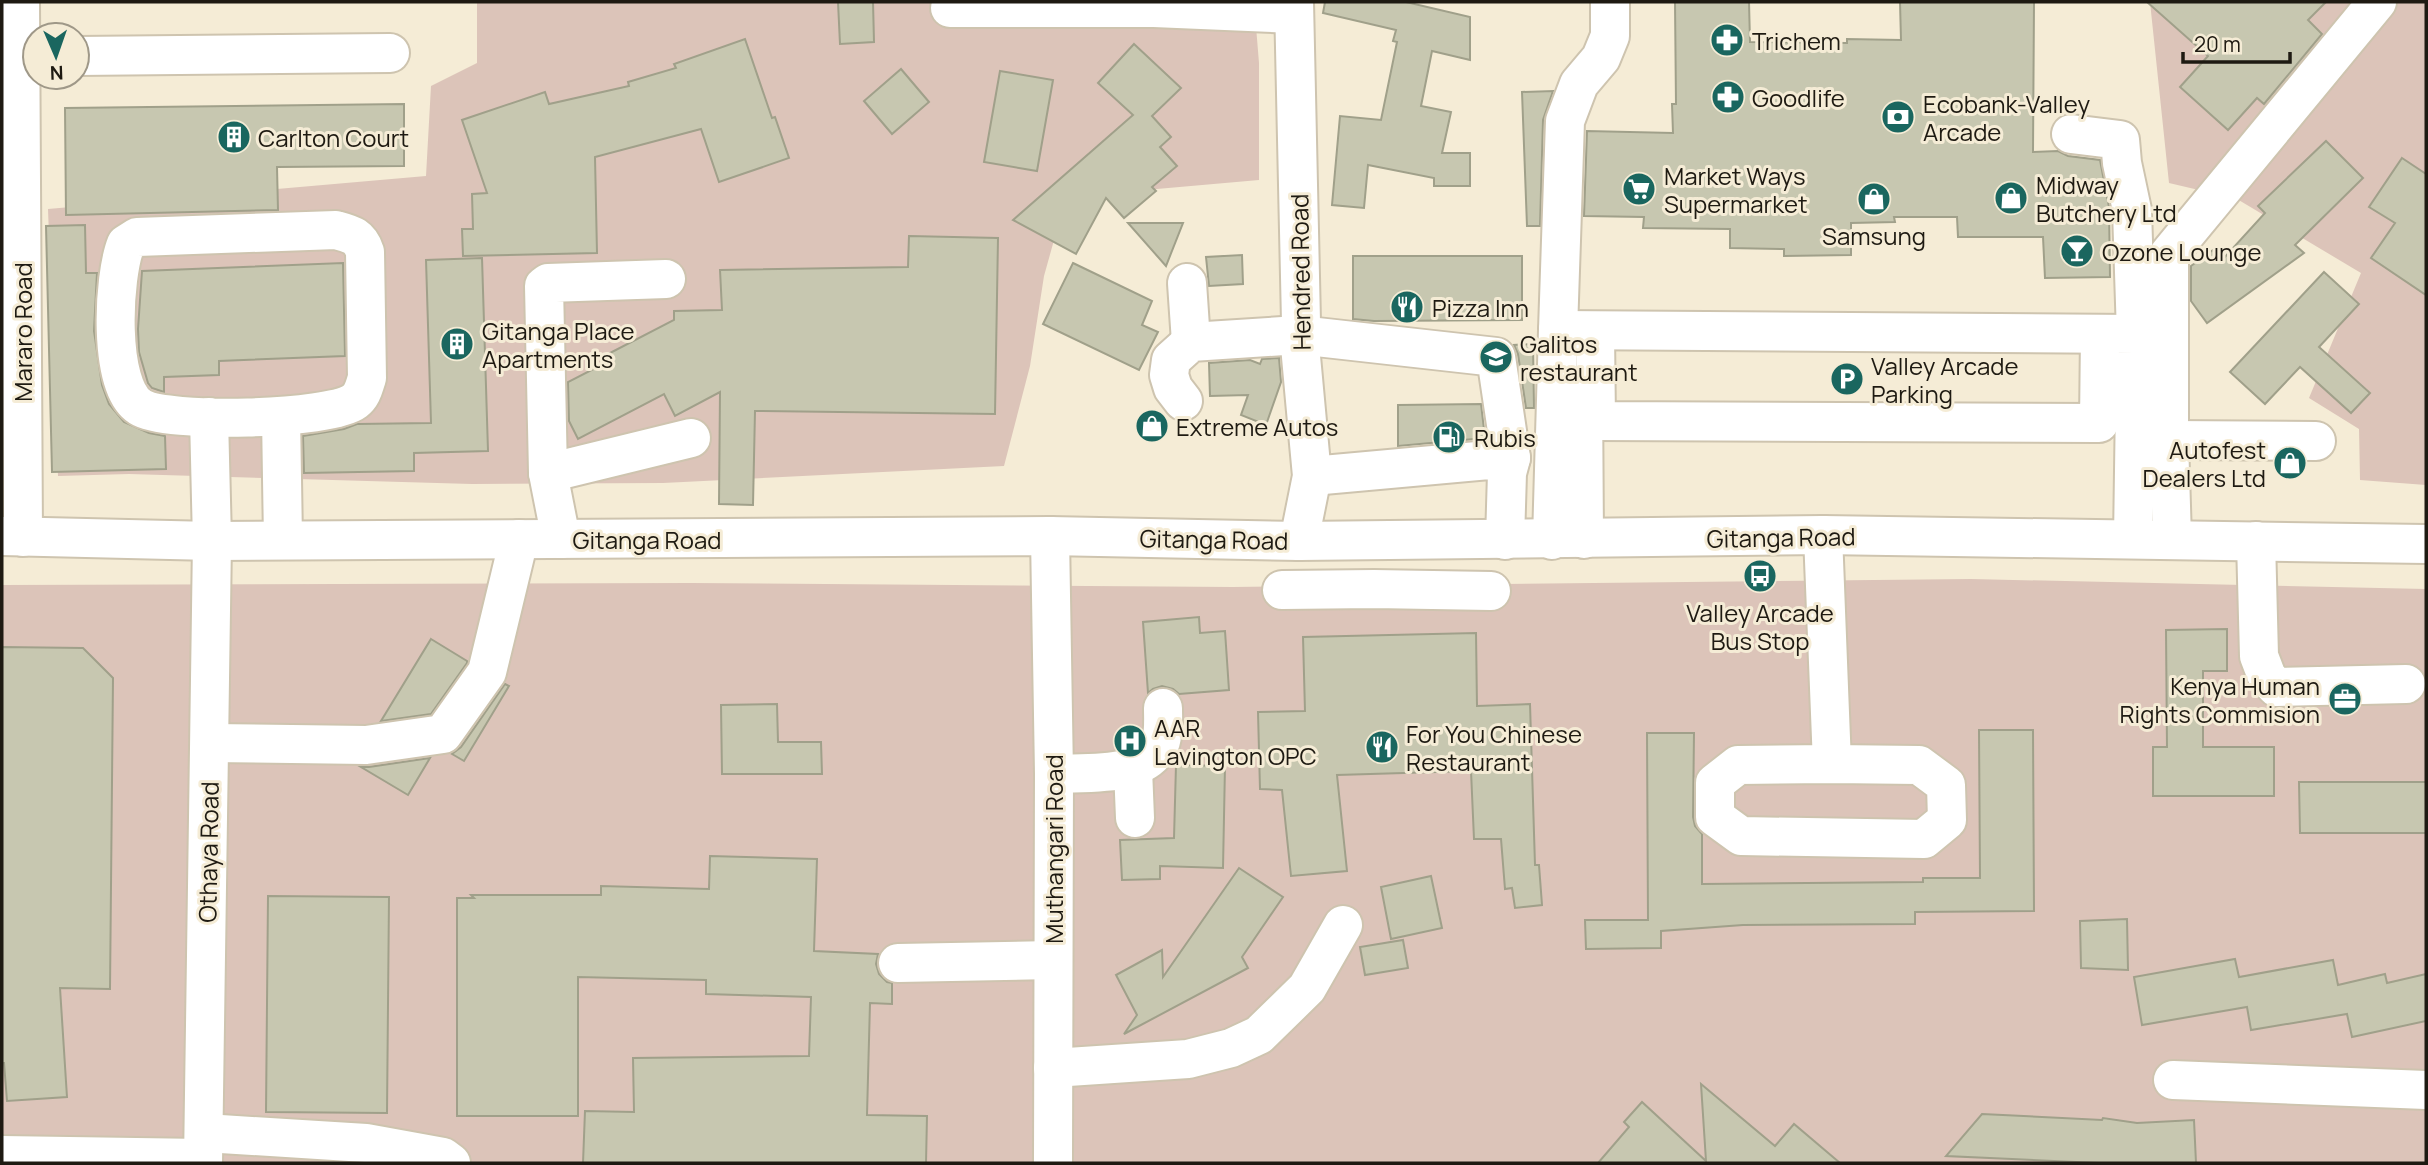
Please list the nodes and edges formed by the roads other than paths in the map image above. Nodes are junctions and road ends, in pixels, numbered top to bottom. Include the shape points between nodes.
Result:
1 (20, 2) edge
2 (1610, 2) edge
3 (2377, 2) edge
4 (1153, 5) edge
5 (950, 8) dead end
6 (1294, 8) edge
7 (23, 21) edge
8 (390, 53) dead end
9 (91, 56) edge
10 (21, 81) edge
11 (12, 113) edge
12 (2071, 134) dead end
13 (666, 279) dead end
14 (1187, 283) dead end
15 (1578, 331) junction
16 (2118, 334) junction
17 (1299, 335) junction
18 (1191, 342) junction
19 (1183, 401) dead end
20 (281, 416) junction
21 (209, 417) junction
22 (1578, 421) junction
23 (2117, 424) junction
24 (691, 438) dead end
25 (2169, 440) junction
26 (2316, 441) dead end
27 (1511, 458) junction
28 (548, 473) junction
29 (1312, 476) junction
30 (1823, 535) junction
31 (12, 536) edge
32 (1050, 536) junction
33 (519, 539) junction
34 (561, 539) junction
35 (2133, 539) junction
36 (2172, 539) junction
37 (283, 540) junction
38 (1505, 540) junction
39 (1568, 540) junction
40 (212, 541) junction
41 (1299, 541) junction
42 (1364, 541) junction
43 (2256, 541) junction
44 (2426, 544) edge
45 (1374, 589) junction
46 (1282, 590) dead end
47 (1490, 591) dead end
48 (2406, 684) dead end
49 (1163, 708) dead end
50 (209, 743) junction
51 (1832, 764) junction
52 (1133, 769) junction
53 (1054, 774) junction
54 (1135, 818) dead end
55 (1343, 925) dead end
56 (1053, 960) junction
57 (898, 963) dead end
58 (1053, 1068) junction
59 (2173, 1080) dead end
60 (2426, 1090) edge
61 (204, 1152) edge
62 (2, 1155) edge
63 (452, 1163) edge
64 (1053, 1163) edge

1 - 7 street, Mararo Road
2 - 15 street via 1610,36 1601,58 1579,84 1565,121
3 - 25 street via 2169,254
4 - 5 street
4 - 6 street
6 - 17 street, Hendred Road
8 - 9 street
10 - 11 street, Mararo Road
11 - 31 street, Mararo Road
12 - 16 street via 2120,140 2132,210
13 - 28 street via 544,286
14 - 18 street
15 - 16 street
15 - 22 street
16 - 23 street
17 - 18 street
17 - 27 street via 1496,357
17 - 29 street, Hendred Road
18 - 19 street via 1171,360 1168,375
20 - 21 street
20 - 21 street via 337,408 362,393 367,378 365,252 354,234 336,230 137,237 126,244 118,276 117,360 122,382 138,407 155,414
20 - 37 street
21 - 40 street, Othaya Road
22 - 23 street
22 - 39 street
23 - 35 street
24 - 28 street
25 - 26 street
25 - 36 street
27 - 29 street
27 - 38 street
28 - 34 street
29 - 41 street, Hendred Road
30 - 35 street, Gitanga Road
30 - 39 street, Gitanga Road
30 - 51 street
31 - 40 street, Gitanga Road
32 - 34 street, Gitanga Road
32 - 41 street, Gitanga Road
32 - 53 street, Muthangari Road
33 - 34 street, Gitanga Road
33 - 37 street, Gitanga Road
33 - 50 street via 487,673 443,734 366,745
35 - 36 street, Gitanga Road
36 - 43 street, Gitanga Road
37 - 40 street, Gitanga Road
38 - 39 street, Gitanga Road
38 - 42 street, Gitanga Road
40 - 50 street, Othaya Road
41 - 42 street, Gitanga Road
42 - 45 street
43 - 44 street, Gitanga Road
43 - 48 street via 2259,656 2266,677 2276,687
45 - 46 street
45 - 47 street
49 - 52 street via 1162,739 1155,754
50 - 61 street, Othaya Road
51 - 51 street via 1919,765 1946,785 1947,820 1924,839 1741,836 1715,817 1715,783 1738,765
52 - 53 street
52 - 54 street
53 - 56 street, Muthangari Road
55 - 58 street via 1307,988 1259,1035 1188,1059
56 - 57 street
56 - 58 street, Muthangari Road
58 - 64 street, Muthangari Road
59 - 60 street
61 - 62 street
61 - 63 street via 366,1143 443,1157

